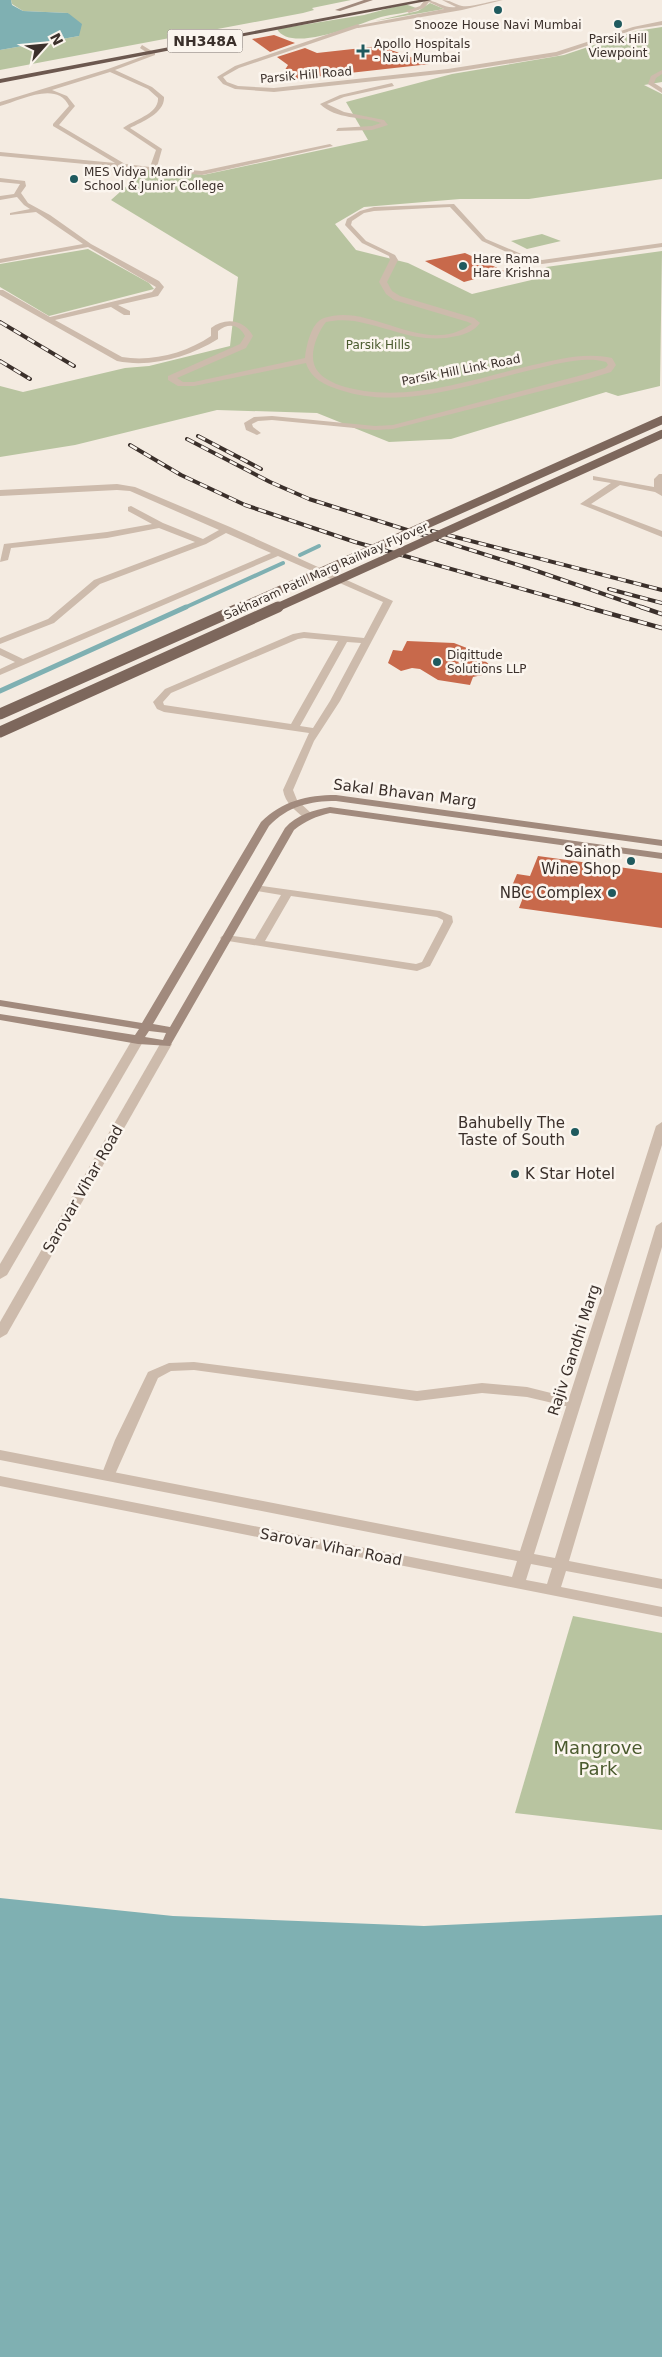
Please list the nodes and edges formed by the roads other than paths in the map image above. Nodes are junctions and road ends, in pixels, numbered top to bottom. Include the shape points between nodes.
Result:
1 (370, 0) edge
2 (397, 0) edge
3 (428, 0) edge
4 (445, 0) edge
5 (500, 0) edge
6 (462, 8) junction
7 (338, 10) junction
8 (450, 10) junction
9 (662, 23) edge
10 (358, 26) junction
11 (142, 47) junction
12 (152, 52) junction
13 (126, 65) junction
14 (138, 68) dead end
15 (110, 70) junction
16 (448, 72) junction
17 (662, 72) edge
18 (0, 75) edge
19 (0, 81) edge
20 (46, 90) junction
21 (662, 91) edge
22 (0, 104) edge
23 (338, 130) dead end
24 (330, 146) dead end
25 (0, 155) edge
26 (124, 166) junction
27 (153, 169) junction
28 (0, 180) edge
29 (18, 195) junction
30 (0, 198) edge
31 (36, 210) junction
32 (12, 214) dead end
33 (89, 245) junction
34 (662, 245) edge
35 (22, 248) dead end
36 (32, 255) junction
37 (0, 261) edge
38 (0, 292) edge
39 (113, 305) junction
40 (127, 313) dead end
41 (50, 319) junction
42 (309, 360) junction
43 (662, 420) edge
44 (257, 434) dead end
45 (662, 434) edge
46 (662, 476) edge
47 (596, 478) dead end
48 (618, 483) junction
49 (660, 492) edge
50 (0, 493) edge
51 (131, 509) dead end
52 (160, 526) junction
53 (227, 529) junction
54 (662, 534) edge
55 (203, 542) junction
56 (280, 552) junction
57 (0, 559) edge
58 (344, 639) junction
59 (0, 641) edge
60 (367, 641) junction
61 (0, 651) edge
62 (23, 662) junction
63 (0, 672) edge
64 (0, 714) edge
65 (294, 727) junction
66 (316, 730) junction
67 (0, 732) edge
68 (293, 804) junction
69 (308, 816) junction
70 (662, 843) edge
71 (662, 856) edge
72 (255, 888) junction
73 (288, 892) junction
74 (226, 938) junction
75 (258, 944) junction
76 (0, 1003) edge
77 (0, 1017) edge
78 (146, 1026) junction
79 (173, 1031) junction
80 (138, 1040) junction
81 (166, 1044) junction
82 (662, 1126) edge
83 (662, 1226) edge
84 (0, 1275) edge
85 (0, 1334) edge
86 (574, 1403) junction
87 (0, 1455) edge
88 (108, 1476) junction
89 (0, 1481) edge
90 (525, 1558) junction
91 (559, 1564) junction
92 (517, 1584) junction
93 (662, 1584) edge
94 (552, 1590) junction
95 (662, 1612) edge

1 - 7 main road
2 - 7 highway, NH348A
3 - 8 street
3 - 10 street via 422,8
3 - 12 highway, NH348A
4 - 6 street
5 - 6 street, Parsik Hill Road
6 - 8 street, Parsik Hill Road
7 - 11 highway, NH348A
8 - 10 street, Parsik Hill Road
9 - 16 street, Parsik Hill Road via 635,28 557,54
10 - 16 street, Parsik Hill Road via 236,67 220,77 237,88 274,90
11 - 12 street
11 - 18 highway, NH348A
12 - 13 street via 151,57
12 - 19 highway, NH348A
13 - 14 street
13 - 15 street
15 - 20 street
15 - 27 street via 159,93 162,99 152,112 126,128 159,149
16 - 23 street via 330,100 323,104 326,108 386,124
17 - 21 street via 653,77 651,84
20 - 22 street
20 - 26 street via 71,100 72,106 54,125
24 - 27 street via 212,172
25 - 26 street
26 - 27 street
28 - 29 street via 23,182
29 - 30 street
29 - 31 street
31 - 32 street
31 - 33 street
33 - 36 street
33 - 39 street via 160,287 155,294
34 - 42 street via 542,262 524,258 484,240 452,205 362,212 349,220 348,225 364,242 392,255 394,260 383,282 389,292 397,298 476,323 473,328 452,336 431,337 409,335 343,318 329,319 321,323 310,346
35 - 36 street
36 - 37 street
38 - 41 street
39 - 40 street
39 - 41 street
41 - 42 street via 116,356 139,362 202,346 215,337 217,327 230,323 247,330 249,336 243,346 174,376 172,378 176,382 194,384
42 - 44 street, Parsik Hill Link Road via 324,382 364,395 454,386 582,358 609,360 612,365 608,370 585,377 402,425 375,428 272,418 248,423
43 - 64 main road, Sakharam Patil Marg Railway Flyover, bridge
45 - 67 main road, Sakharam Patil Marg Railway Flyover, bridge
46 - 49 street via 658,479
47 - 48 street
48 - 49 street
48 - 54 street via 584,504
50 - 53 street via 132,489
51 - 52 street
52 - 55 street
52 - 57 street via 7,546 5,558
53 - 55 street
53 - 56 street
55 - 59 street via 97,582 51,621
56 - 60 street via 388,601
56 - 62 street
58 - 60 street
58 - 65 street
58 - 65 street via 296,636 168,691 158,702 164,709
60 - 66 street
61 - 62 street
62 - 63 street
65 - 66 street
66 - 68 street via 288,790
68 - 69 street
68 - 70 main road, Sakal Bhavan Marg via 336,798
68 - 78 main road, Sakal Bhavan Marg via 265,824
69 - 71 main road, Sakal Bhavan Marg via 330,810
69 - 72 main road, Sakal Bhavan Marg via 290,828
72 - 73 street
72 - 74 main road, Sakal Bhavan Marg
73 - 75 street
73 - 75 street via 440,914 448,918 448,922 426,964 417,968
74 - 75 street
74 - 79 main road, Sakal Bhavan Marg
76 - 78 main road
77 - 80 main road
78 - 79 main road
78 - 80 main road, Sakal Bhavan Marg
79 - 81 main road, Sakal Bhavan Marg
80 - 81 main road
80 - 84 street, Sarovar Vihar Road
81 - 85 street, Sarovar Vihar Road
82 - 86 street, Rajiv Gandhi Marg
83 - 91 street
86 - 88 street via 528,1392 482,1388 417,1396 194,1366 169,1367 153,1375
86 - 90 street, Rajiv Gandhi Marg
87 - 88 street, Sarovar Vihar Road
88 - 90 street, Sarovar Vihar Road
89 - 92 street, Sarovar Vihar Road
90 - 91 street, Sarovar Vihar Road
90 - 92 street, Rajiv Gandhi Marg
91 - 93 street, Sarovar Vihar Road
91 - 94 street
92 - 94 street, Sarovar Vihar Road
94 - 95 street, Sarovar Vihar Road

